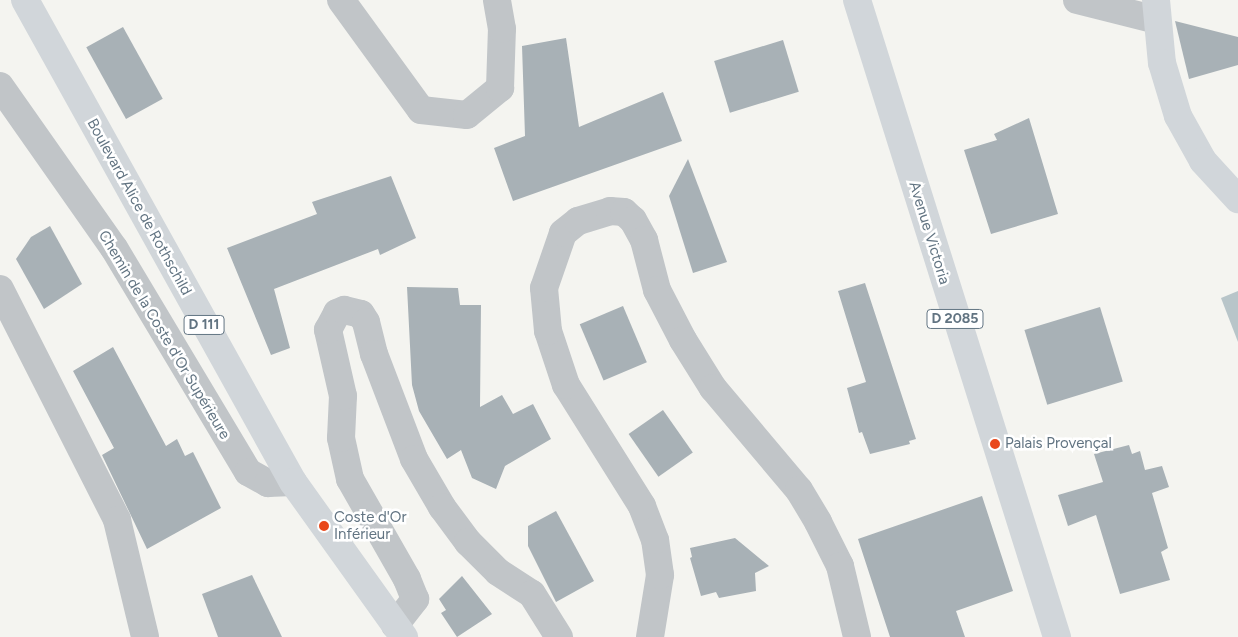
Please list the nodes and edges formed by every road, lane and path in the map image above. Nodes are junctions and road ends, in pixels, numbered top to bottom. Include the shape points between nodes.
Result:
1 (25, 0) edge
2 (341, 0) edge
3 (497, 0) edge
4 (858, 0) edge
5 (1077, 0) edge
6 (1157, 10) edge
7 (0, 86) edge
8 (1238, 199) edge
9 (0, 289) edge
10 (293, 482) junction
11 (399, 631) edge
12 (145, 637) edge
13 (559, 637) edge
14 (650, 637) edge
15 (856, 637) edge
16 (1057, 637) edge

1 - 10 main road, Boulevard Alice de Rothschild / D 111
2 - 3 street via 421,110 468,115 500,88 502,29
4 - 16 main road, Avenue Victoria / D 2085
5 - 6 street
6 - 8 main road via 1162,63 1178,116 1203,161
7 - 10 street, Chemin de la Coste d'Or Supérieure via 114,248 248,472 268,483
9 - 12 street via 117,520
10 - 11 main road, Boulevard Alice de Rothschild / D 111
11 - 13 street via 415,599 350,479 341,438 343,396 328,330 337,313 344,310 361,314 366,322 374,354 414,459 442,507 468,542 498,572 532,594
14 - 15 street via 660,575 655,540 642,506 566,385 548,331 544,288 563,233 578,220 610,211 624,212 633,220 644,240 657,290 683,340 713,388 799,490 818,522 840,566

